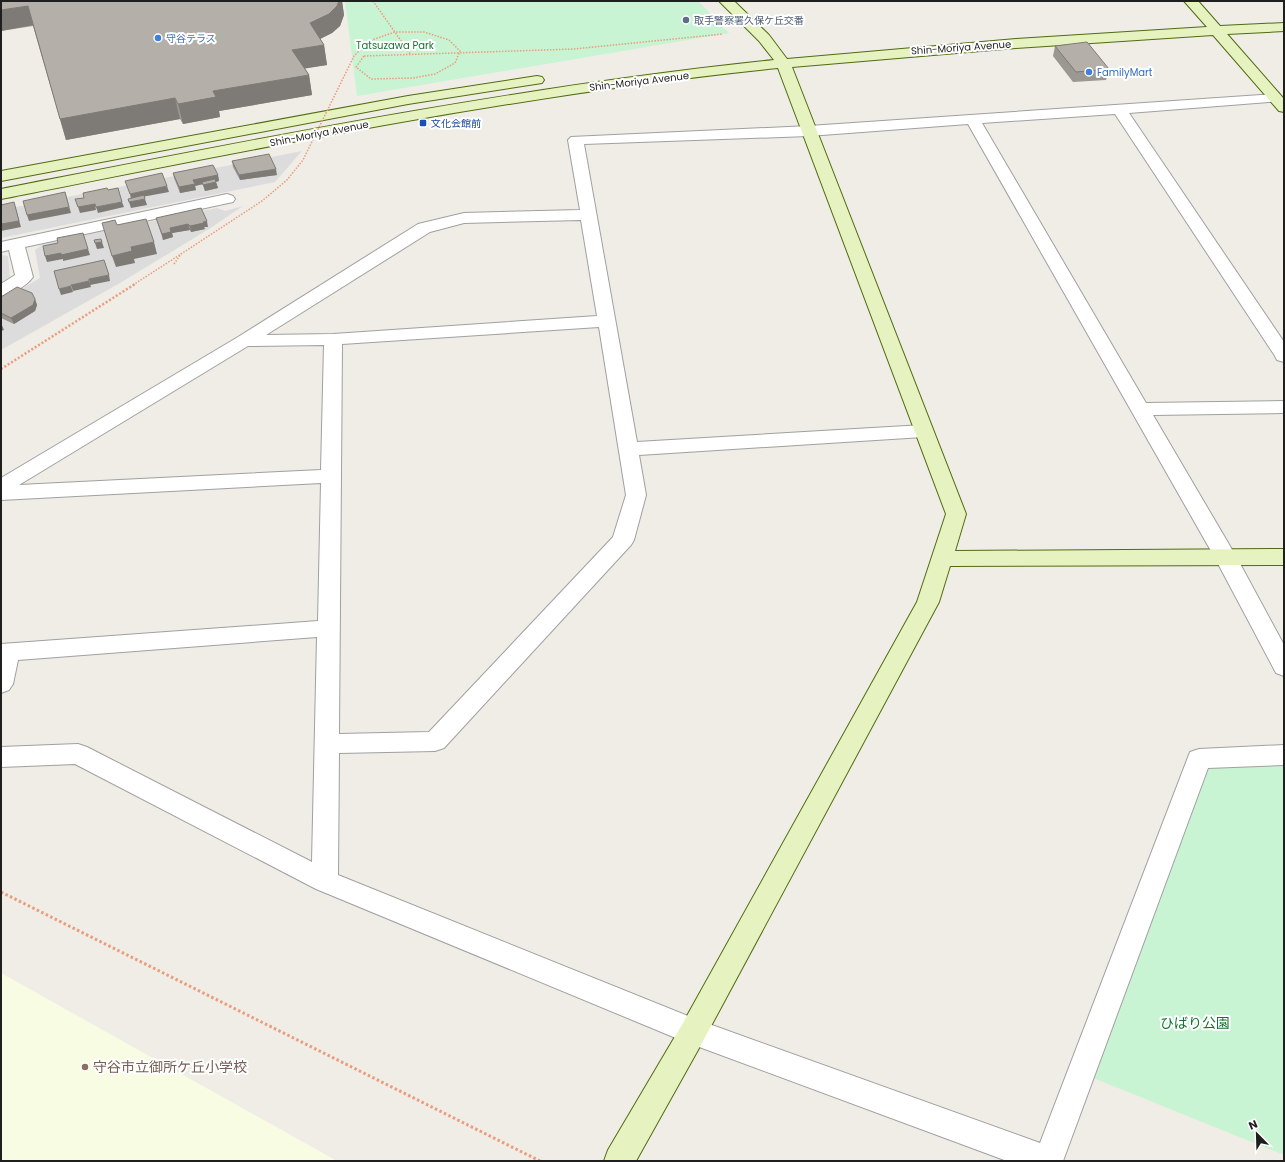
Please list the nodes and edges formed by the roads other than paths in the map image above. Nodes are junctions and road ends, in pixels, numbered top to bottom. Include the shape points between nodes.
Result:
1 (726, 1) edge
2 (1191, 1) edge
3 (1204, 16) junction
4 (1220, 16) dead end
5 (1190, 17) dead end
6 (1284, 27) edge
7 (1217, 30) junction
8 (759, 52) dead end
9 (783, 54) junction
10 (550, 78) dead end
11 (1280, 103) edge
12 (1119, 109) junction
13 (972, 119) junction
14 (809, 131) junction
15 (1, 176) edge
16 (1, 194) edge
17 (228, 199) dead end
18 (589, 215) junction
19 (8, 245) edge
20 (1, 291) edge
21 (606, 321) junction
22 (333, 339) junction
23 (244, 341) junction
24 (1284, 356) edge
25 (1284, 407) edge
26 (1140, 409) junction
27 (923, 431) junction
28 (628, 449) junction
29 (331, 476) junction
30 (1, 487) edge
31 (1, 493) edge
32 (1284, 557) edge
33 (1226, 558) junction
34 (942, 559) junction
35 (329, 628) junction
36 (5, 652) edge
37 (1284, 667) edge
38 (1, 684) edge
39 (327, 744) junction
40 (1284, 755) edge
41 (1, 757) edge
42 (325, 881) junction
43 (693, 1032) junction
44 (619, 1161) edge

1 - 9 street
2 - 3 street
3 - 4 street
3 - 5 street
3 - 7 street
6 - 7 street, Shin-Moriya Avenue
7 - 9 street, Shin-Moriya Avenue via 916,50
7 - 11 street
8 - 9 street, Shin-Moriya Avenue
9 - 14 street
9 - 16 street, Shin-Moriya Avenue via 416,115
10 - 15 street, Shin-Moriya Avenue via 408,100
11 - 12 street
12 - 13 street
12 - 24 street
13 - 14 street
13 - 26 street
14 - 18 street via 576,140
14 - 27 street
17 - 19 street
18 - 21 street
18 - 23 street via 464,218 424,228
19 - 20 street via 24,277
21 - 22 street
21 - 28 street
22 - 23 street
22 - 29 street
23 - 30 street
25 - 26 street
26 - 33 street
27 - 28 street
27 - 34 street via 956,514
28 - 39 street via 636,495 623,540 435,741
29 - 31 street
29 - 35 street
32 - 33 street
33 - 34 street
33 - 37 street
34 - 43 street via 928,602
35 - 36 street
35 - 39 street
36 - 38 street
39 - 42 street
40 - 43 street via 1199,759 1048,1161
41 - 42 street via 78,754
42 - 43 street
43 - 44 street

